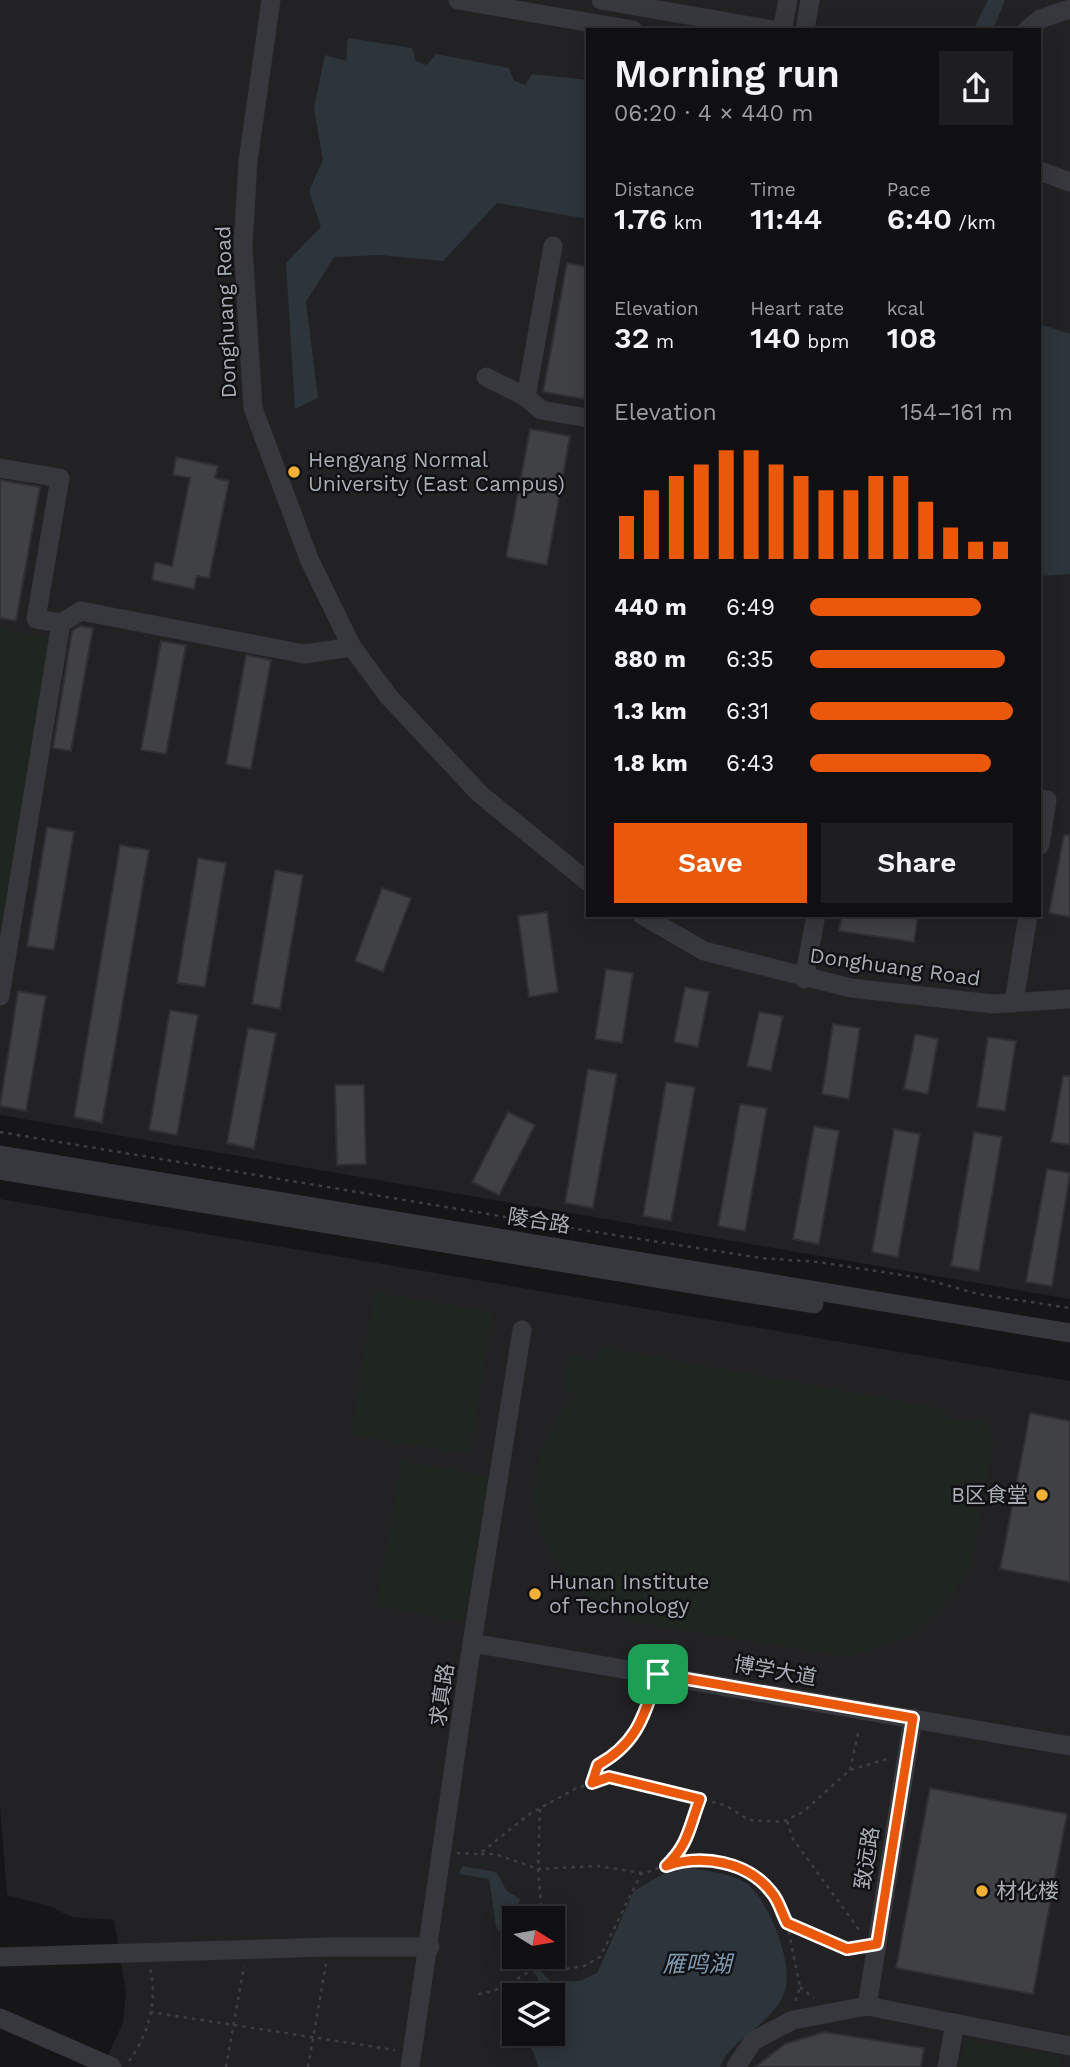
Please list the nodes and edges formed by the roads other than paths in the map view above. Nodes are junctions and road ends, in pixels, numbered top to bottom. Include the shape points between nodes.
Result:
1 (271, 0) edge
2 (458, 0) edge
3 (601, 0) edge
4 (788, 0) edge
5 (810, 0) edge
6 (1070, 9) edge
7 (620, 28) edge
8 (758, 28) edge
9 (782, 28) edge
10 (805, 28) edge
11 (1029, 28) edge
12 (1041, 171) edge
13 (1070, 182) edge
14 (553, 246) dead end
15 (486, 377) dead end
16 (526, 397) junction
17 (586, 418) edge
18 (0, 468) edge
19 (61, 623) junction
20 (352, 647) junction
21 (1041, 799) edge
22 (1041, 839) edge
23 (586, 880) edge
24 (645, 917) edge
25 (816, 917) edge
26 (1028, 917) edge
27 (804, 979) junction
28 (0, 996) edge
29 (1070, 999) edge
30 (1014, 1002) junction
31 (0, 1155) edge
32 (0, 1170) edge
33 (522, 1331) dead end
34 (1070, 1333) edge
35 (1070, 1346) edge
36 (472, 1643) junction
37 (913, 1718) junction
38 (1070, 1745) edge
39 (429, 1947) junction
40 (0, 1957) edge
41 (867, 2006) junction
42 (0, 2018) edge
43 (955, 2023) junction
44 (1070, 2046) edge
45 (411, 2060) edge
46 (112, 2067) edge
47 (736, 2067) edge
48 (947, 2067) edge

1 - 20 street, Donghuang Road via 248,161 243,246 253,408 309,559
2 - 7 street
3 - 8 street
4 - 9 street
5 - 10 street
6 - 11 street via 1040,19
12 - 13 street
14 - 16 street
15 - 16 street
16 - 17 street via 541,410
18 - 19 street via 60,478 36,619
19 - 20 street via 81,611 304,654
19 - 28 street
20 - 23 street, Donghuang Road via 389,696 480,794
21 - 22 street via 1047,800
24 - 27 street, Donghuang Road via 704,951
25 - 27 street
26 - 30 street
27 - 30 street, Donghuang Road via 980,1003
29 - 30 street, Donghuang Road
31 - 34 street, 陵合路
32 - 35 street, 陵合路
33 - 36 street, 求真路
36 - 37 street, 博学大道
36 - 39 street, 求真路
37 - 38 street, 博学大道
37 - 41 street, 致远路
39 - 40 street
39 - 45 street, 求真路
41 - 43 street
41 - 47 street via 788,2023 753,2041
42 - 46 street
43 - 44 street
43 - 48 street

